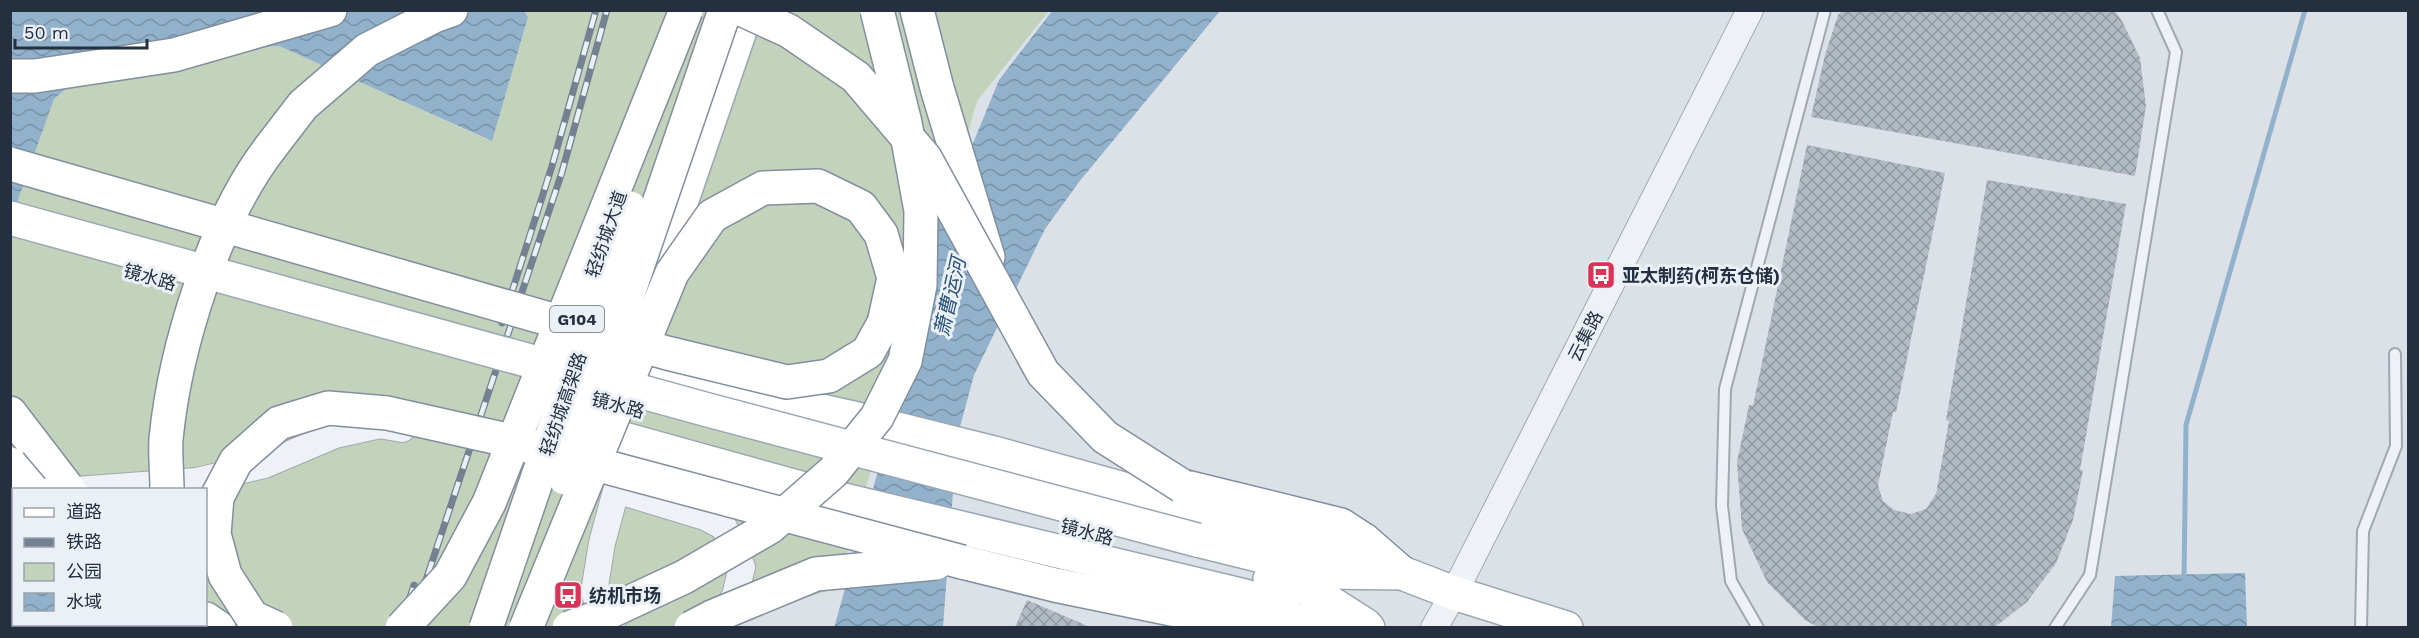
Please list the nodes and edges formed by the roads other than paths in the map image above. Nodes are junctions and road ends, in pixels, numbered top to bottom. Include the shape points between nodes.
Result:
1 (330, 10) edge
2 (451, 10) edge
3 (685, 10) edge
4 (698, 10) edge
5 (725, 10) edge
6 (745, 10) edge
7 (877, 10) edge
8 (917, 10) edge
9 (1750, 10) edge
10 (1825, 10) edge
11 (2157, 10) edge
12 (10, 76) edge
13 (10, 164) edge
14 (10, 218) edge
15 (10, 238) edge
16 (998, 290) junction
17 (567, 349) junction
18 (2396, 354) dead end
19 (625, 368) junction
20 (10, 413) edge
21 (544, 415) junction
22 (444, 437) dead end
23 (616, 438) junction
24 (68, 488) edge
25 (91, 488) edge
26 (167, 488) edge
27 (626, 493) dead end
28 (1364, 540) junction
29 (969, 547) junction
30 (1195, 550) junction
31 (1402, 573) junction
32 (1454, 593) junction
33 (1301, 622) junction
34 (276, 627) edge
35 (402, 627) edge
36 (472, 627) edge
37 (486, 627) edge
38 (514, 627) edge
39 (526, 627) edge
40 (537, 627) edge
41 (569, 627) edge
42 (613, 627) edge
43 (691, 627) edge
44 (699, 627) edge
45 (1369, 627) edge
46 (1434, 627) edge
47 (1566, 627) edge
48 (1758, 627) edge
49 (2055, 627) edge
50 (2361, 627) edge

1 - 12 main road via 174,55 35,76
2 - 26 main road, bridge via 367,50 303,105 250,173 210,258 180,356 166,440
3 - 17 main road, 轻纺城大道 / G104
3 - 35 main road, bridge via 489,503 450,576
4 - 37 main road, 轻纺城高架路, bridge
5 - 38 main road, 轻纺城高架路, bridge
6 - 16 main road, bridge via 789,31 856,77 925,158
6 - 19 main road
7 - 41 main road, bridge via 905,123 921,211 920,285 905,361 877,417 833,472 770,527 684,578
8 - 16 main road, bridge
9 - 32 street, 云集路
10 - 48 lane via 1725,389 1722,506 1731,581
11 - 49 lane via 2176,52 2092,563 2090,575
13 - 39 main road, bridge via 609,337 632,343 644,346 655,350 788,382 829,376 868,352 884,324 894,278 881,234 861,207 818,186 763,188 712,216 672,273 644,339 640,350 622,395
14 - 30 main road, bridge via 708,410
15 - 30 main road, 镜水路, bridge
16 - 28 main road, bridge via 1043,373 1105,437 1182,486 1341,525
17 - 19 main road
17 - 21 main road, 轻纺城大道 / G104
18 - 50 lane via 2396,446 2363,531
19 - 23 main road
19 - 28 main road via 994,453 1336,548
20 - 24 main road
21 - 23 main road
21 - 36 main road, 轻纺城大道 / G104
22 - 25 street via 380,425 335,435 264,465 197,481
23 - 29 main road via 840,499
23 - 40 main road
23 - 42 street via 594,592 605,623
27 - 44 street via 705,517 724,527 742,567 735,596 718,622
28 - 31 main road
29 - 33 main road via 1245,596
29 - 33 main road via 1055,585 1249,625
29 - 34 main road, bridge via 387,412 328,408 279,423 236,461 217,497 214,534 225,575 252,616
29 - 43 main road, bridge via 816,574
30 - 31 main road via 1327,572
30 - 45 main road via 1307,588
31 - 32 main road
32 - 46 street, 云集路
32 - 47 main road
33 - 45 main road

